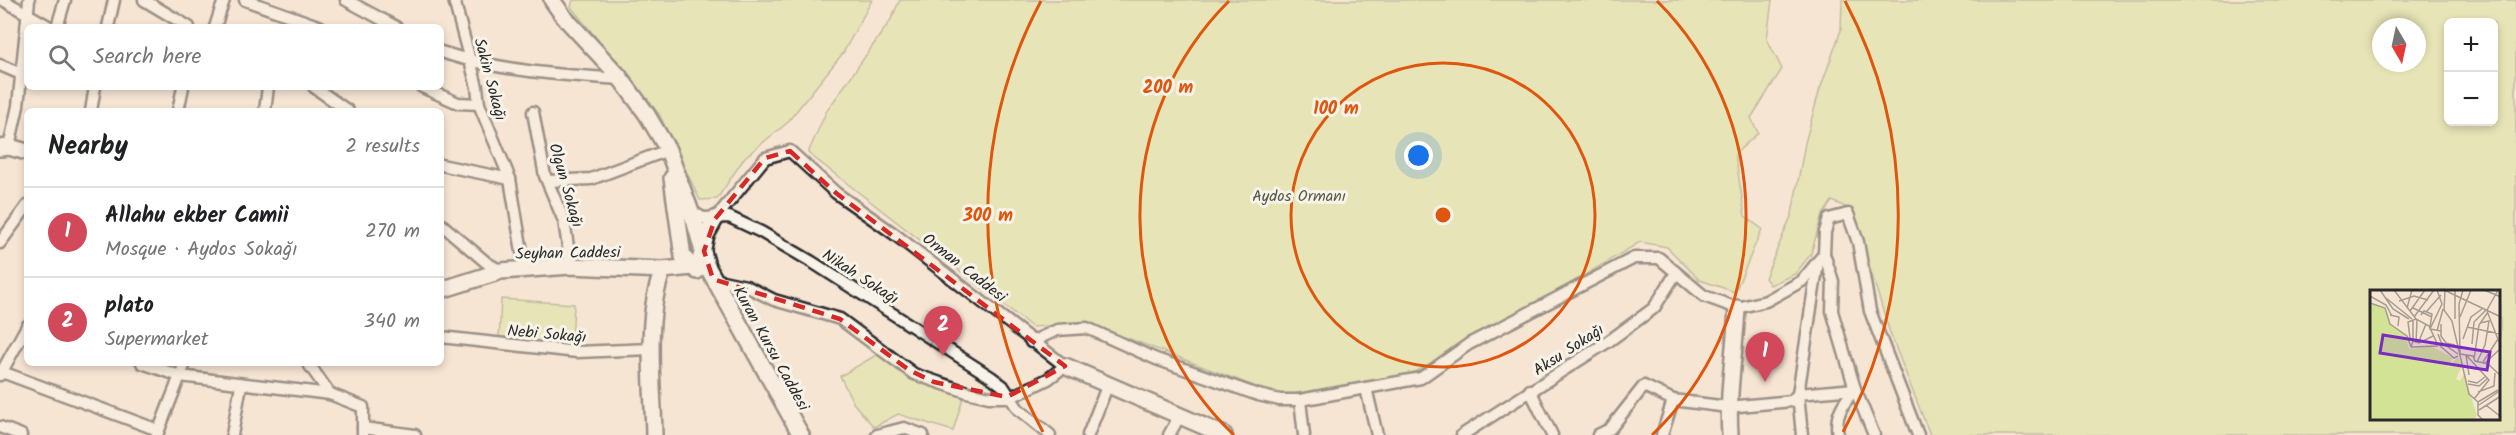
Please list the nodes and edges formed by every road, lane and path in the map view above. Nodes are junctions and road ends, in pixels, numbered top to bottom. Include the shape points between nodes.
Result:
1 (3, 0) edge
2 (29, 0) edge
3 (65, 0) edge
4 (114, 0) edge
5 (144, 0) edge
6 (224, 0) edge
7 (245, 0) edge
8 (346, 0) edge
9 (454, 0) edge
10 (552, 0) edge
11 (27, 15) junction
12 (26, 24) edge
13 (44, 24) edge
14 (58, 24) edge
15 (109, 24) edge
16 (184, 24) edge
17 (215, 24) edge
18 (313, 24) edge
19 (390, 24) edge
20 (24, 44) edge
21 (444, 53) edge
22 (471, 62) junction
23 (0, 65) edge
24 (21, 74) junction
25 (621, 80) junction
26 (95, 90) edge
27 (182, 90) edge
28 (268, 90) edge
29 (318, 90) edge
30 (429, 90) edge
31 (479, 104) junction
32 (92, 108) edge
33 (179, 108) edge
34 (265, 108) edge
35 (344, 108) edge
36 (533, 112) dead end
37 (4, 148) edge
38 (668, 150) junction
39 (24, 151) edge
40 (444, 166) edge
41 (510, 179) junction
42 (548, 181) junction
43 (24, 210) edge
44 (691, 211) junction
45 (715, 219) junction
46 (444, 227) edge
47 (699, 236) junction
48 (0, 243) edge
49 (704, 251) junction
50 (1821, 258) junction
51 (688, 262) junction
52 (571, 266) junction
53 (501, 270) junction
54 (525, 270) junction
55 (663, 270) junction
56 (1676, 273) junction
57 (713, 279) junction
58 (444, 289) edge
59 (1737, 308) junction
60 (24, 332) edge
61 (444, 337) edge
62 (1031, 342) junction
63 (651, 349) junction
64 (151, 366) edge
65 (184, 366) edge
66 (310, 366) edge
67 (1065, 366) junction
68 (1, 373) edge
69 (180, 376) junction
70 (1108, 384) junction
71 (241, 385) junction
72 (1366, 388) junction
73 (1855, 389) junction
74 (1530, 390) junction
75 (330, 394) junction
76 (1798, 394) junction
77 (1011, 396) junction
78 (1300, 400) junction
79 (1673, 400) junction
80 (1728, 407) junction
81 (1180, 415) junction
82 (0, 427) edge
83 (157, 432) edge
84 (363, 432) edge
85 (21, 435) edge
86 (232, 435) edge
87 (415, 435) edge
88 (654, 435) edge
89 (798, 435) edge
90 (877, 435) edge
91 (923, 435) edge
92 (1050, 435) edge
93 (1088, 435) edge
94 (1169, 435) edge
95 (1224, 435) edge
96 (1304, 435) edge
97 (1377, 435) edge
98 (1462, 435) edge
99 (1552, 435) edge
100 (1598, 435) edge
101 (1662, 435) edge
102 (1730, 435) edge
103 (1802, 435) edge
104 (1838, 435) edge
105 (1874, 435) edge
106 (1918, 435) edge

1 - 11 street
2 - 11 street
3 - 14 street
4 - 15 street
5 - 16 street
6 - 17 street
7 - 18 street
8 - 19 street
9 - 22 street, Sakin Sokağı
10 - 25 main road, Kuran Kursu Caddesi
11 - 12 street
11 - 13 street
20 - 24 street
21 - 22 street
22 - 25 street via 543,74
22 - 31 street, Sakin Sokağı
23 - 24 street
24 - 37 street via 15,129
25 - 38 main road, Kuran Kursu Caddesi
26 - 32 street
27 - 33 street
28 - 34 street
29 - 35 street
30 - 31 street via 458,103
31 - 41 street, Sakin Sokağı
36 - 42 street, Olgun Sokağı
37 - 39 main road
38 - 42 street via 591,179
38 - 44 main road, Kuran Kursu Caddesi
38 - 51 main road, Kuran Kursu Caddesi
40 - 41 street
41 - 54 street, Sakin Sokağı
42 - 52 street, Olgun Sokağı via 564,221
43 - 48 street
44 - 45 street, Nikah Sokağı
44 - 47 main road, Kuran Kursu Caddesi
45 - 47 main road
45 - 49 main road via 706,235
45 - 62 street, Orman Caddesi via 765,158 790,151 836,193
45 - 77 street, Nikah Sokağı via 729,217 812,262 991,377
46 - 53 street
47 - 49 main road, Kuran Kursu Caddesi
47 - 51 main road via 690,240
49 - 51 main road via 700,261
49 - 57 main road, Kuran Kursu Caddesi
50 - 59 street via 1802,281 1766,301
50 - 73 street via 1833,281 1832,311
50 - 76 street
50 - 106 street via 1829,219 1848,214 1858,242 1870,310
51 - 55 main road, Seyhan Caddesi
51 - 57 main road, Kuran Kursu Caddesi
52 - 54 main road, Seyhan Caddesi
52 - 55 main road, Seyhan Caddesi
53 - 54 main road, Seyhan Caddesi
53 - 58 main road, Seyhan Caddesi
55 - 63 main road via 656,287
56 - 59 street via 1704,296
56 - 72 street via 1659,258 1634,258 1469,344 1421,378
56 - 74 street, Aksu Sokağı via 1654,308
57 - 77 street via 746,286 774,300 840,319 927,380 989,397
57 - 89 main road, Kuran Kursu Caddesi
59 - 80 main road
60 - 68 street
61 - 63 street, Nebi Sokağı via 577,352
62 - 67 street, Orman Caddesi
62 - 78 street via 1057,330 1087,328 1156,359 1258,395
63 - 88 main road
64 - 69 street
65 - 69 street
66 - 75 street
67 - 70 main road, Orman Caddesi
67 - 77 street via 1048,379
68 - 83 street
69 - 71 street
69 - 83 street
70 - 81 main road, Orman Caddesi
70 - 93 street
71 - 75 street
71 - 86 street
72 - 78 street
72 - 97 street
73 - 76 street
73 - 104 street via 1843,403 1836,424
73 - 105 street
74 - 98 street, Aksu Sokağı
74 - 99 street
75 - 84 street via 363,407
76 - 80 street via 1792,401
76 - 103 street
77 - 92 street, Nikah Sokağı via 1018,409
78 - 96 street
79 - 80 street
79 - 100 street via 1644,386 1610,429
79 - 101 street
80 - 102 main road
81 - 94 street
81 - 95 main road, Orman Caddesi
82 - 85 street
84 - 87 street
90 - 91 street via 904,428

